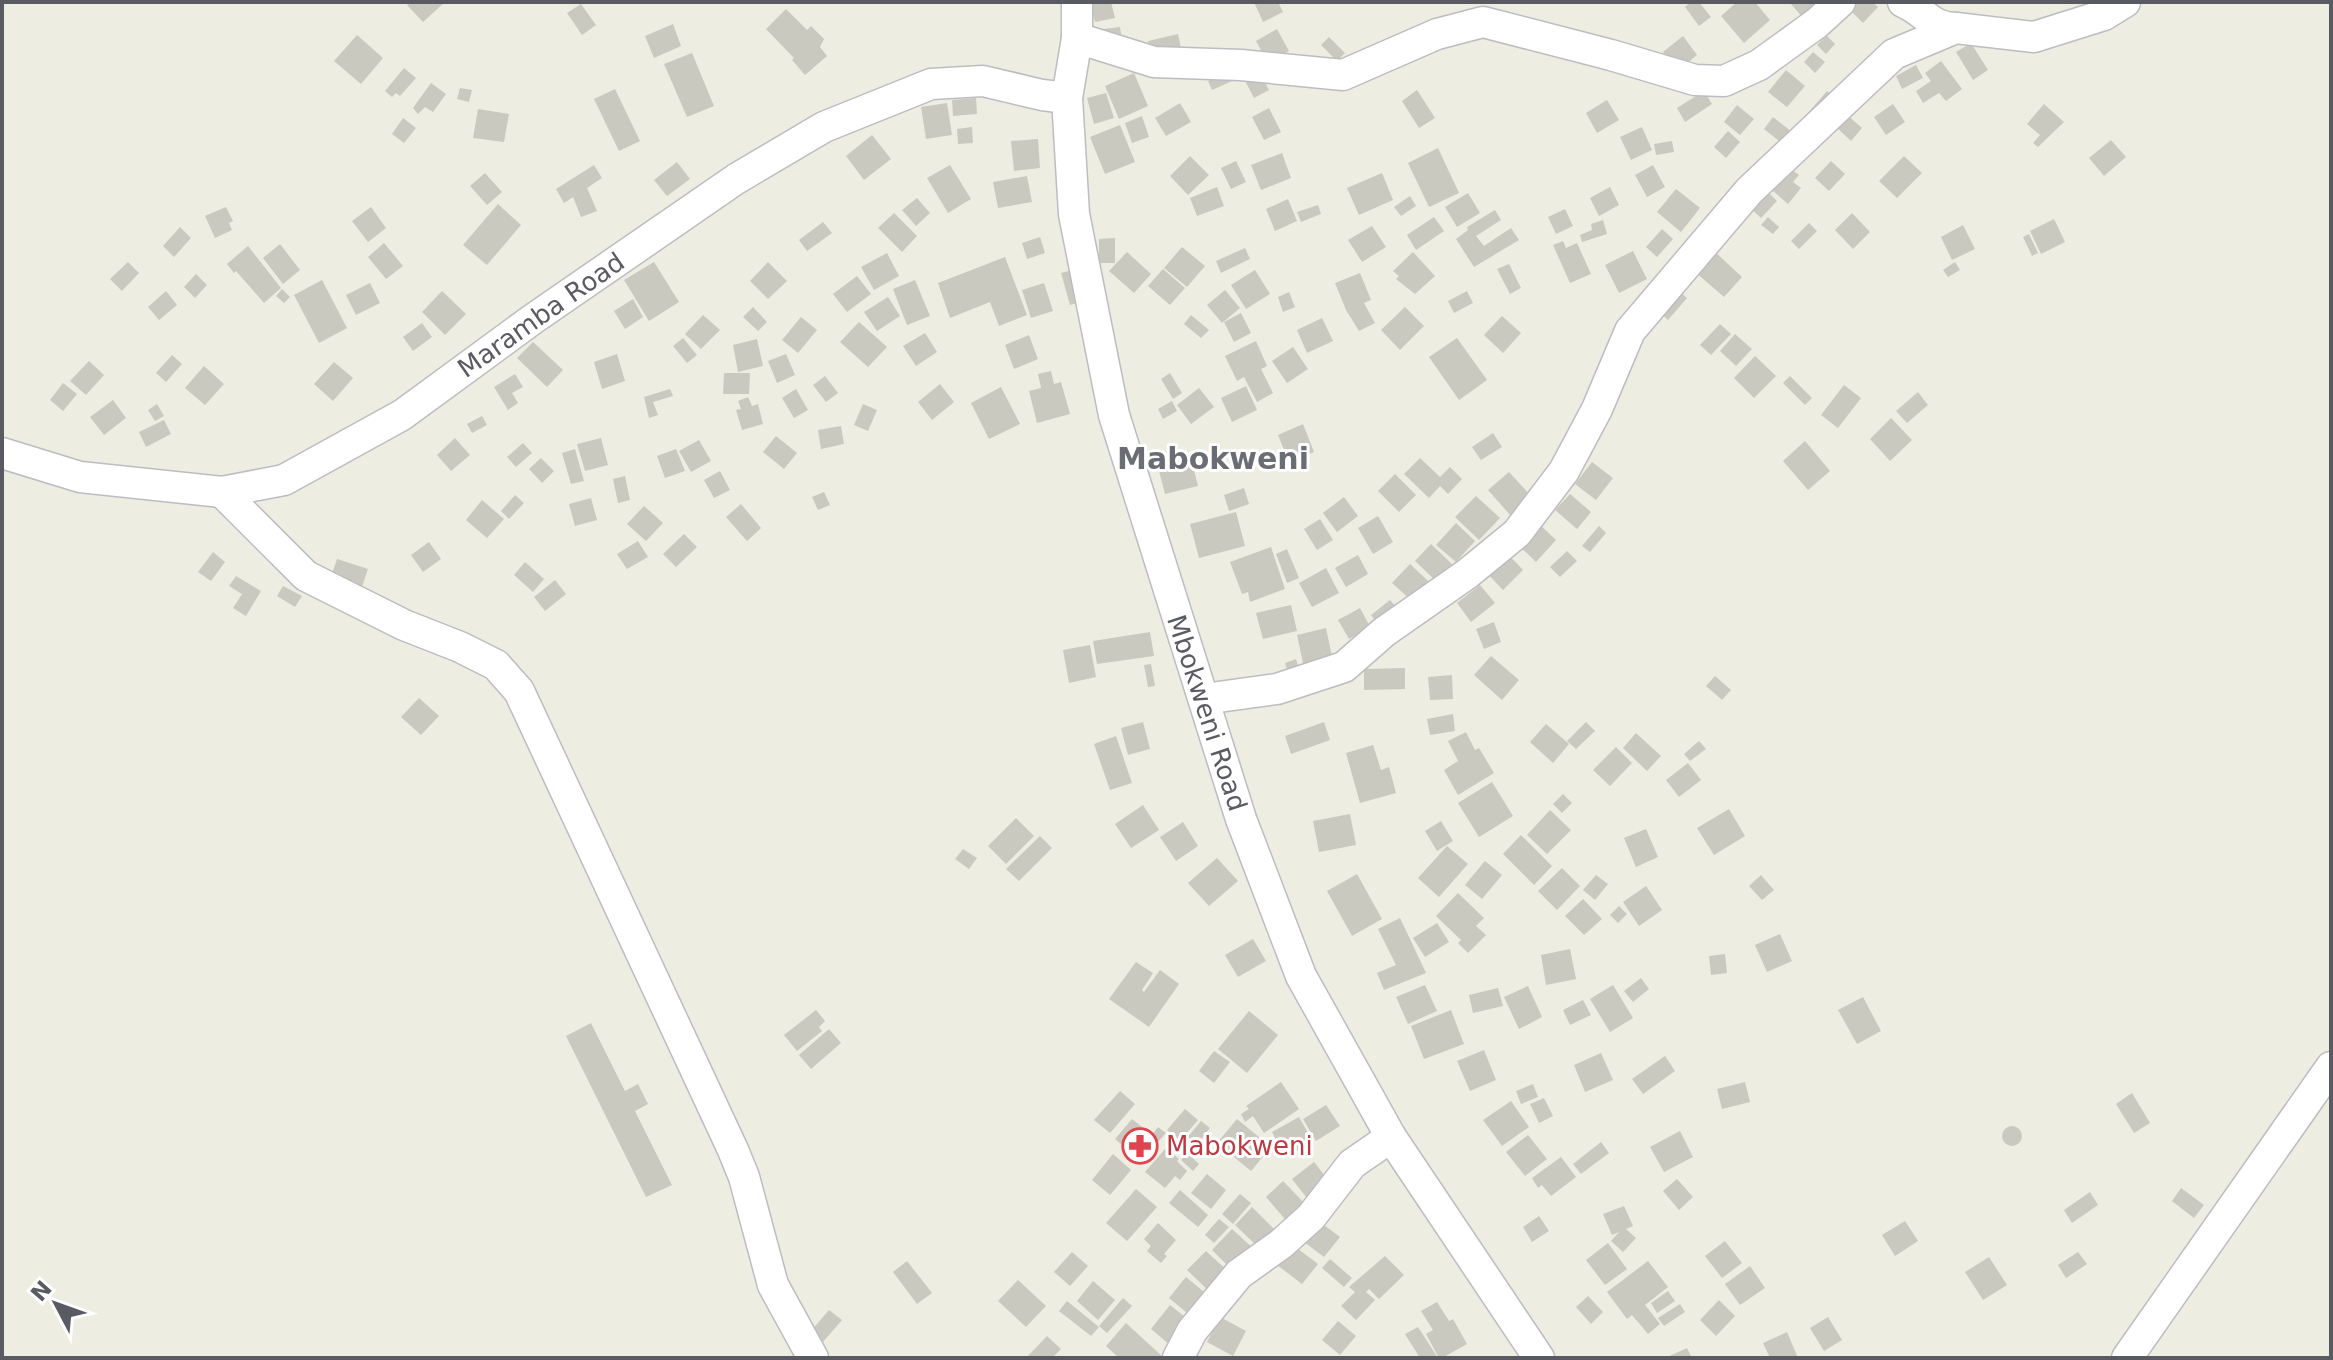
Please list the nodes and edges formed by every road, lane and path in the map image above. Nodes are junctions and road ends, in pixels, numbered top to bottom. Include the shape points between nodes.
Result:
1 (1077, 2) edge
2 (1840, 2) edge
3 (1903, 2) edge
4 (2125, 2) edge
5 (1956, 28) junction
6 (1077, 38) junction
7 (1067, 98) junction
8 (2, 453) edge
9 (222, 492) junction
10 (1204, 699) junction
11 (2331, 1067) edge
12 (1391, 1137) junction
13 (813, 1358) edge
14 (1178, 1358) edge
15 (1539, 1358) edge
16 (2127, 1358) edge

1 - 6 street, Mbokweni Road
2 - 6 street via 1759,65 1724,81 1695,80 1483,22 1437,34 1343,75 1154,62
3 - 5 street via 1941,28
4 - 5 street via 2104,15 2034,37
5 - 10 street via 1894,54 1749,191 1630,331 1564,471 1517,533 1344,667 1277,689
6 - 7 street, Mbokweni Road
7 - 9 street, Maramba Road via 983,81 931,84 824,127 711,196 402,415 284,480
7 - 10 street, Mbokweni Road via 1074,214 1114,415
8 - 9 street, Maramba Road via 80,477
9 - 13 street via 306,576 496,665 519,691 733,1150 773,1285
10 - 12 street, Mbokweni Road via 1241,819 1301,976
11 - 16 street
12 - 14 street via 1352,1164 1311,1217 1239,1274 1192,1331
12 - 15 street, Mbokweni Road

